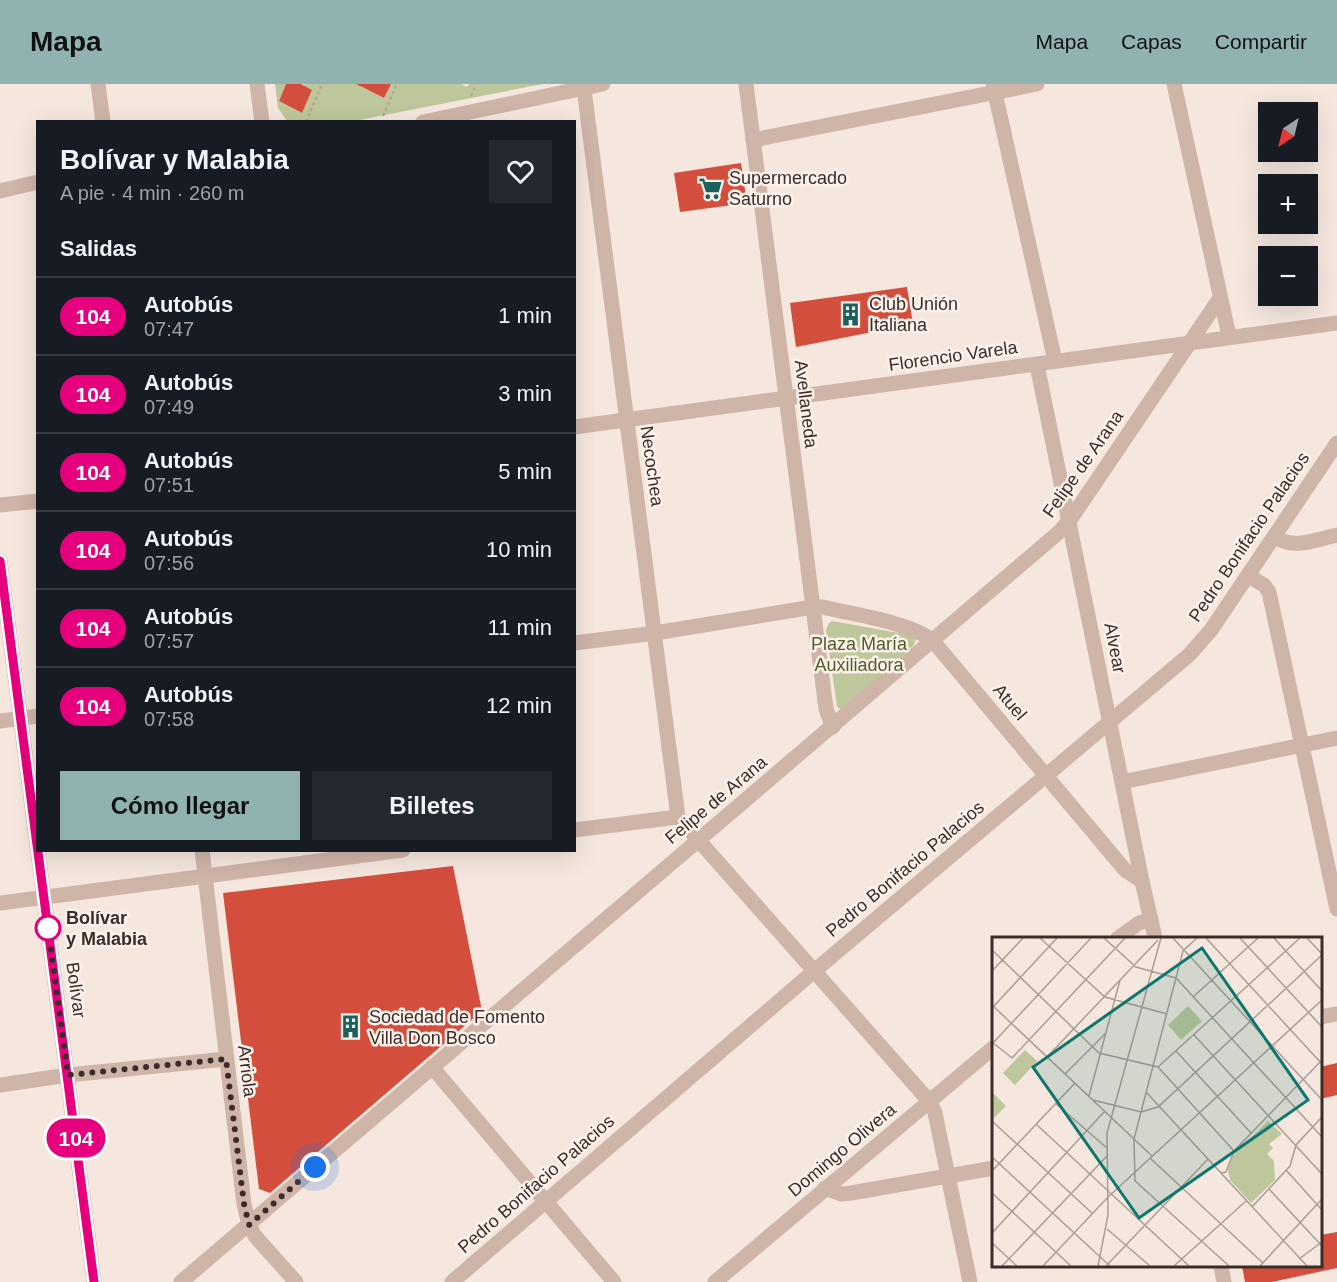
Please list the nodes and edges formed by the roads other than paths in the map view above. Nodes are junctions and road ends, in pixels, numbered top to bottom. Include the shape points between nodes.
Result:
1 (98, 84) edge
2 (258, 84) edge
3 (603, 84) edge
4 (746, 84) edge
5 (1037, 84) edge
6 (1174, 84) edge
7 (994, 88) edge
8 (584, 89) junction
9 (103, 120) edge
10 (262, 120) edge
11 (431, 120) edge
12 (753, 140) junction
13 (36, 182) edge
14 (0, 191) edge
15 (1221, 298) junction
16 (1337, 323) edge
17 (1229, 336) junction
18 (1191, 342) junction
19 (1055, 361) junction
20 (1037, 365) junction
21 (785, 399) junction
22 (626, 419) junction
23 (576, 426) edge
24 (1337, 443) edge
25 (36, 501) edge
26 (0, 505) edge
27 (1070, 520) junction
28 (1337, 535) edge
29 (1275, 536) junction
30 (0, 561) edge
31 (1248, 576) junction
32 (813, 608) junction
33 (655, 633) junction
34 (933, 641) junction
35 (576, 643) edge
36 (36, 716) edge
37 (20, 718) junction
38 (0, 721) edge
39 (1110, 721) junction
40 (833, 727) junction
41 (1337, 738) edge
42 (1302, 746) junction
43 (1046, 775) junction
44 (1122, 782) junction
45 (678, 817) junction
46 (576, 830) edge
47 (36, 838) edge
48 (700, 840) junction
49 (38, 852) edge
50 (202, 852) edge
51 (362, 853) edge
52 (205, 875) junction
53 (1142, 881) junction
54 (44, 898) junction
55 (0, 903) edge
56 (1337, 909) edge
57 (1151, 919) junction
58 (1121, 937) edge
59 (1155, 937) edge
60 (813, 972) junction
61 (1337, 1014) edge
62 (1322, 1017) edge
63 (992, 1048) edge
64 (226, 1059) junction
65 (432, 1067) junction
66 (68, 1075) junction
67 (0, 1085) edge
68 (930, 1102) junction
69 (992, 1168) edge
70 (948, 1177) junction
71 (825, 1188) junction
72 (546, 1201) junction
73 (249, 1225) junction
74 (1221, 1267) edge
75 (94, 1282) edge
76 (181, 1282) edge
77 (296, 1282) edge
78 (452, 1282) edge
79 (615, 1282) edge
80 (715, 1282) edge
81 (970, 1282) edge
82 (1224, 1282) edge

1 - 9 street
2 - 10 street
3 - 8 street
4 - 12 street, Avellaneda
5 - 7 street
6 - 15 street
7 - 12 street
7 - 19 street
8 - 11 street
8 - 22 street, Necochea
12 - 21 street, Avellaneda
13 - 14 street
15 - 17 street
15 - 18 street, Felipe de Arana
16 - 17 street, Florencio Varela
17 - 18 street, Florencio Varela
18 - 19 street, Florencio Varela
18 - 27 street, Felipe de Arana
19 - 20 street, Florencio Varela
20 - 21 street, Florencio Varela
20 - 27 street, Alvear
21 - 22 street, Florencio Varela
21 - 32 street, Avellaneda
22 - 23 street, Florencio Varela
22 - 33 street, Necochea
24 - 29 street, Pedro Bonifacio Palacios
25 - 26 street
27 - 34 street, Felipe de Arana
27 - 39 street, Alvear
28 - 29 street via 1298,544 1281,542
29 - 31 street, Pedro Bonifacio Palacios
30 - 37 street, Bolívar
31 - 39 street, Pedro Bonifacio Palacios via 1189,655
31 - 42 street via 1269,592
32 - 33 street, Atuel
32 - 34 street, Atuel via 823,607 912,629
32 - 40 street, Avellaneda via 826,709
33 - 35 street, Atuel
33 - 45 street, Necochea
34 - 40 street, Felipe de Arana
34 - 43 street, Atuel
36 - 37 street
37 - 38 street
37 - 47 street, Bolívar
39 - 43 street, Pedro Bonifacio Palacios
39 - 44 street, Alvear
40 - 48 street, Felipe de Arana
41 - 42 street
42 - 44 street
42 - 56 street
43 - 53 street, Atuel via 1125,870
43 - 60 street, Pedro Bonifacio Palacios
44 - 53 street, Alvear
45 - 46 street
45 - 48 street
48 - 60 street
48 - 65 street, Felipe de Arana
49 - 54 street, Bolívar
50 - 52 street, Arriola
51 - 52 street
52 - 54 street
52 - 64 street, Arriola
53 - 57 street, Alvear
54 - 55 street
54 - 66 street, Bolívar
57 - 58 street
57 - 59 street, Alvear
60 - 68 street
60 - 72 street, Pedro Bonifacio Palacios
61 - 62 street
63 - 68 street, Domingo Olivera
64 - 66 street
64 - 73 street, Arriola
65 - 72 street
65 - 73 street, Felipe de Arana
66 - 67 street
66 - 75 street, Bolívar
68 - 70 street
68 - 71 street, Domingo Olivera
69 - 70 street
70 - 71 street via 841,1194
70 - 81 street
71 - 80 street, Domingo Olivera
72 - 78 street, Pedro Bonifacio Palacios
72 - 79 street
73 - 76 street, Felipe de Arana
73 - 77 street
74 - 82 street

